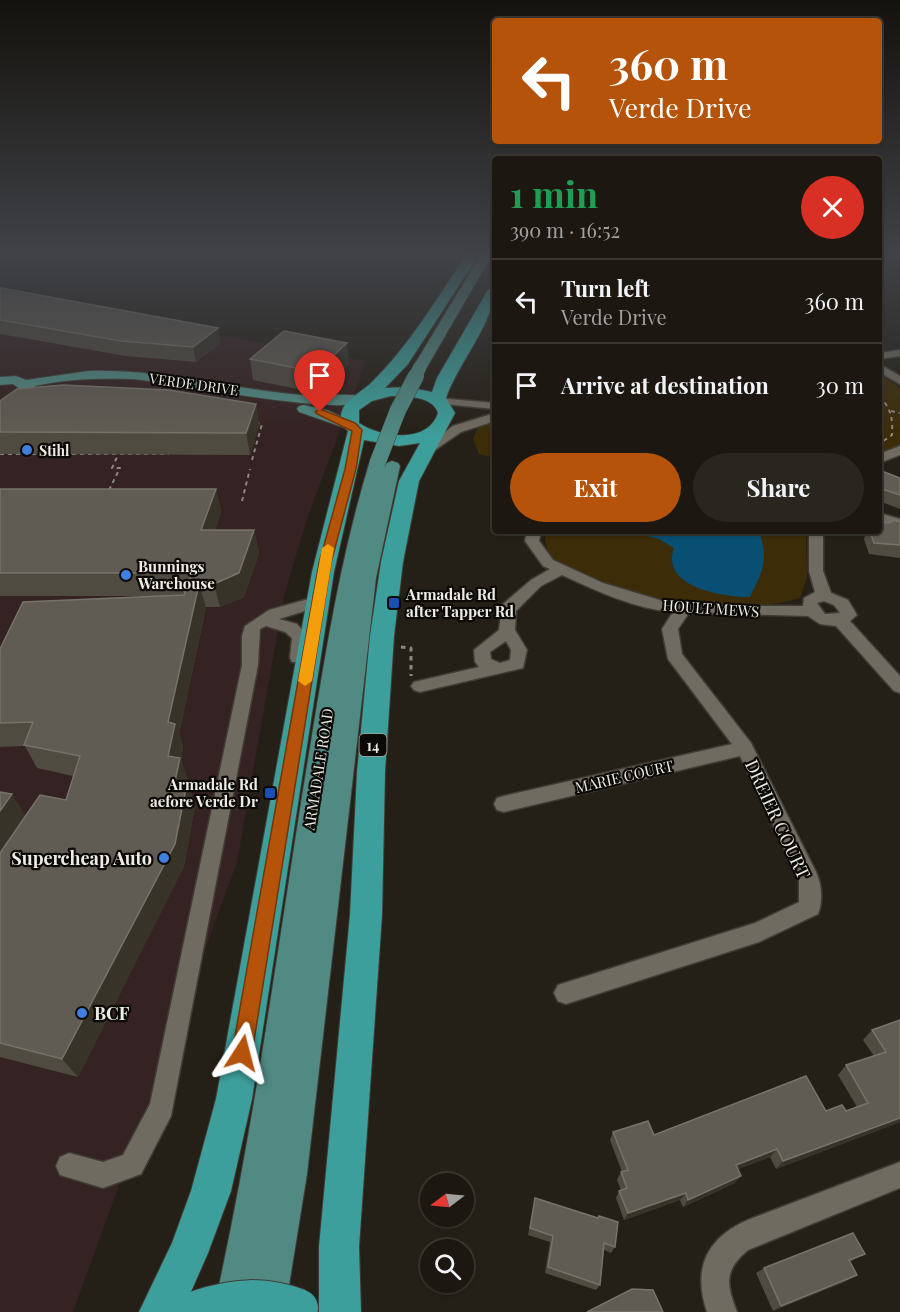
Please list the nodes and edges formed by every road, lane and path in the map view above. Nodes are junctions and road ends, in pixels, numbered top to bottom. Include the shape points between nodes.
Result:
1 (433, 314) edge
2 (455, 314) edge
3 (460, 314) edge
4 (481, 314) edge
5 (900, 353) edge
6 (882, 356) edge
7 (426, 367) junction
8 (882, 369) edge
9 (882, 377) edge
10 (0, 381) edge
11 (900, 381) edge
12 (900, 388) edge
13 (25, 390) junction
14 (364, 398) junction
15 (882, 400) edge
16 (438, 401) junction
17 (492, 406) edge
18 (0, 407) edge
19 (492, 411) edge
20 (891, 411) junction
21 (900, 413) edge
22 (492, 418) edge
23 (246, 422) edge
24 (354, 428) junction
25 (436, 434) junction
26 (882, 442) edge
27 (900, 450) edge
28 (0, 454) edge
29 (119, 454) junction
30 (175, 454) dead end
31 (242, 454) dead end
32 (254, 454) junction
33 (882, 458) edge
34 (252, 460) dead end
35 (385, 465) junction
36 (250, 469) dead end
37 (104, 500) edge
38 (242, 501) dead end
39 (882, 518) edge
40 (900, 524) edge
41 (533, 534) edge
42 (816, 534) edge
43 (562, 569) junction
44 (824, 596) junction
45 (319, 601) junction
46 (684, 608) junction
47 (811, 611) junction
48 (265, 620) junction
49 (841, 621) junction
50 (507, 632) junction
51 (393, 646) dead end
52 (491, 668) junction
53 (305, 685) junction
54 (420, 686) joint
55 (900, 686) edge
56 (745, 748) junction
57 (504, 804) dead end
58 (566, 993) dead end
59 (69, 1166) dead end
60 (900, 1175) edge
61 (196, 1311) edge
62 (290, 1311) edge
63 (340, 1312) edge
64 (722, 1312) edge

1 - 14 highway via 402,361
2 - 7 main road, ARMADALE ROAD
3 - 7 main road, ARMADALE ROAD
4 - 16 highway via 445,378
5 - 6 street
7 - 35 main road, ARMADALE ROAD via 410,414
8 - 11 street
9 - 12 street
10 - 13 main road
13 - 14 main road, VERDE DRIVE via 80,375 146,376 323,402
13 - 18 main road
13 - 24 main road, VERDE DRIVE via 69,381 134,382 284,404 322,413
14 - 16 highway via 405,391
14 - 24 highway, ARMADALE ROAD via 349,413
15 - 20 path
16 - 17 street
16 - 25 highway via 446,416
19 - 25 street
20 - 21 path
20 - 26 path via 892,435
22 - 25 street
23 - 32 path via 262,424
24 - 25 highway via 381,440
24 - 45 highway, ARMADALE ROAD via 350,469 329,541
25 - 63 highway, 14 via 409,481 382,636 371,772 366,915 339,1247
27 - 33 street
28 - 29 path
29 - 30 path
29 - 37 path via 112,468 120,468
31 - 32 path
32 - 34 path
35 - 61 main road, ARMADALE ROAD via 359,523 348,578 308,834 273,1100
35 - 62 main road, ARMADALE ROAD via 366,578 290,1174
36 - 38 path
39 - 40 street
41 - 43 street, HOULT MEWS via 532,541 548,563
42 - 44 street via 816,572
43 - 46 street, HOULT MEWS via 608,589 662,606
43 - 50 street via 536,583 508,609
44 - 47 street via 809,602
44 - 49 street via 846,605 849,615
45 - 48 street
45 - 53 highway, ARMADALE ROAD
46 - 47 street, HOULT MEWS
46 - 56 street, DREIER COURT via 670,629 674,655
47 - 49 street via 830,621
48 - 53 street via 291,628 300,637 297,661
48 - 59 street via 253,626 250,636 250,665 162,1107 132,1165 103,1175
49 - 55 street
50 - 52 street via 482,650 483,662
50 - 52 street via 517,641 521,652 517,664 504,670
51 - 54 path via 411,648 410,686
52 - 54 street
53 - 61 highway, ARMADALE ROAD via 234,1099 211,1191 188,1253
56 - 57 street, MARIE COURT
56 - 58 street, DREIER COURT via 809,879 810,907 759,932
60 - 64 street via 731,1243 717,1261 715,1282
61 - 62 highway, bridge via 219,1302 255,1297 276,1299

